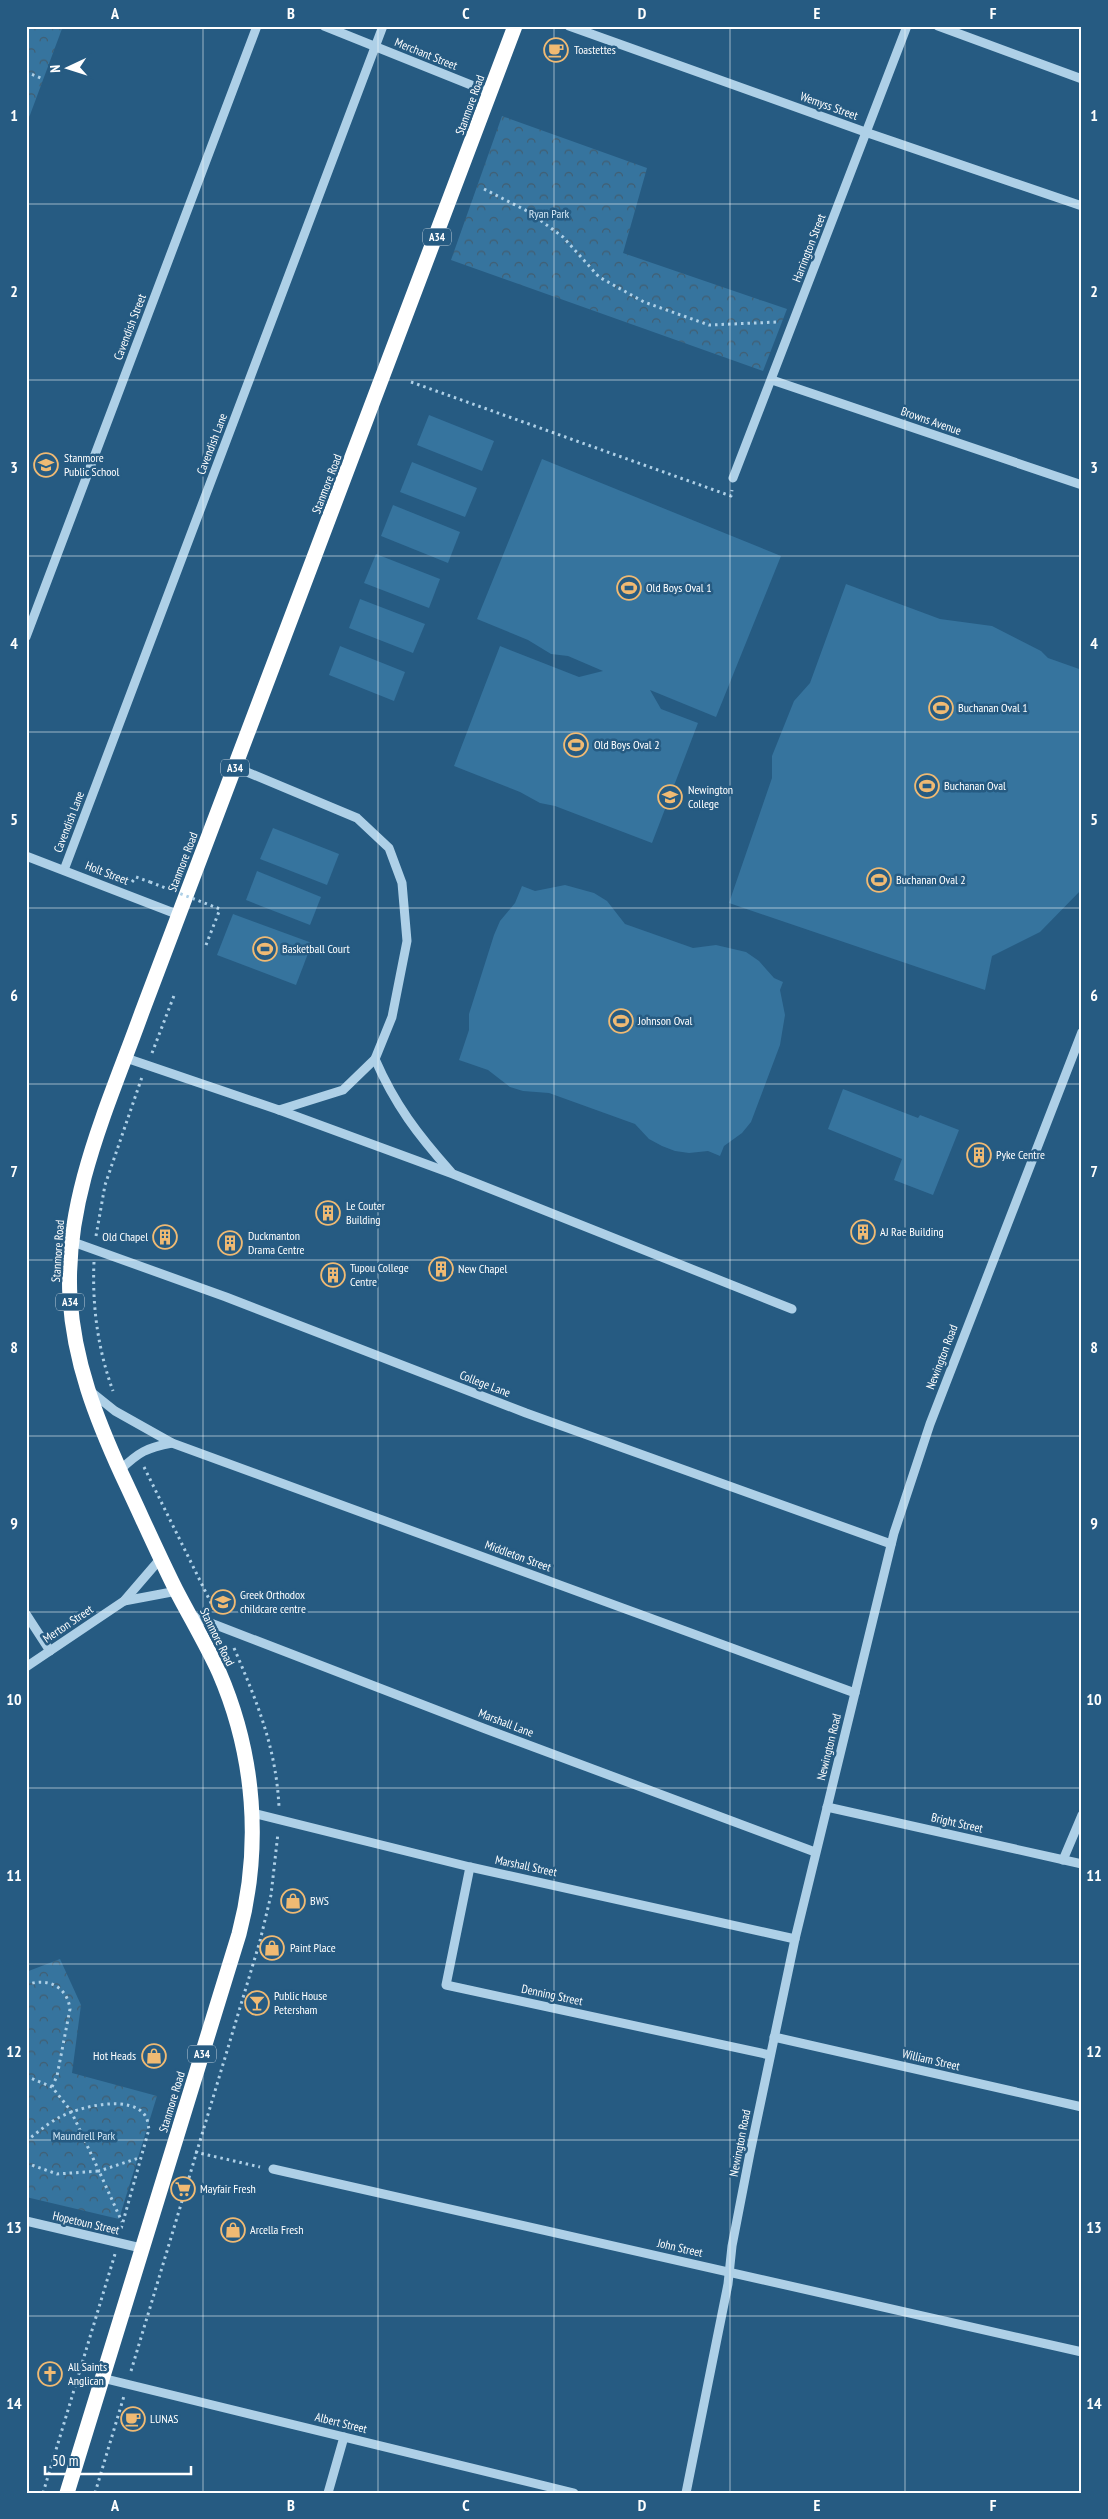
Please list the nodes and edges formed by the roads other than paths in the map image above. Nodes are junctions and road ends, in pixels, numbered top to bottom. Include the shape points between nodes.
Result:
1 (257, 26) edge
2 (324, 26) edge
3 (383, 26) edge
4 (515, 26) edge
5 (569, 26) edge
6 (907, 26) edge
7 (938, 26) edge
8 (375, 47) junction
9 (1082, 79) edge
10 (491, 92) junction
11 (868, 133) junction
12 (1082, 206) edge
13 (772, 380) junction
14 (733, 478) dead end
15 (1082, 485) edge
16 (26, 637) edge
17 (235, 766) junction
18 (26, 856) edge
19 (64, 870) junction
20 (179, 915) junction
21 (1082, 1032) edge
22 (126, 1058) junction
23 (375, 1059) junction
24 (279, 1110) junction
25 (453, 1174) junction
26 (72, 1242) junction
27 (792, 1309) dead end
28 (86, 1388) junction
29 (172, 1443) junction
30 (120, 1470) junction
31 (891, 1544) junction
32 (161, 1558) junction
33 (177, 1591) junction
34 (124, 1601) junction
35 (26, 1614) edge
36 (190, 1614) junction
37 (50, 1651) junction
38 (26, 1667) edge
39 (855, 1693) junction
40 (827, 1807) junction
41 (253, 1813) junction
42 (1082, 1815) edge
43 (815, 1852) junction
44 (1063, 1860) junction
45 (1082, 1864) edge
46 (470, 1867) junction
47 (795, 1938) junction
48 (774, 2037) junction
49 (770, 2055) junction
50 (1082, 2107) edge
51 (273, 2170) road end
52 (26, 2221) edge
53 (141, 2248) junction
54 (729, 2272) junction
55 (1082, 2352) edge
56 (102, 2378) junction
57 (344, 2437) junction
58 (549, 2490) edge
59 (67, 2493) edge
60 (328, 2493) edge
61 (574, 2493) edge
62 (686, 2493) edge

1 - 16 street, Cavendish Street
2 - 8 street, Merchant Street
3 - 8 street, Cavendish Lane
4 - 10 highway, Stanmore Road / A34
5 - 11 street, Wemyss Street
6 - 11 street, Harrington Street
7 - 9 street
8 - 10 street, Merchant Street
8 - 19 street, Cavendish Lane
10 - 17 highway, Stanmore Road / A34
11 - 12 street, Wemyss Street
11 - 13 street, Harrington Street
13 - 14 street, Harrington Street
13 - 15 street, Browns Avenue
17 - 20 highway, Stanmore Road / A34
17 - 23 street via 357,818 389,848 402,883 406,941 392,1017
18 - 19 street, Holt Street
19 - 20 street, Holt Street
20 - 22 highway, Stanmore Road / A34
21 - 31 street, Newington Road via 930,1424
22 - 24 street
22 - 26 highway, Stanmore Road / A34 via 82,1184
23 - 24 street via 344,1090
23 - 25 street via 389,1092 419,1136
24 - 25 street
25 - 27 street
26 - 28 highway, Stanmore Road / A34 via 70,1297
26 - 31 street, College Lane via 526,1413
28 - 29 street, Middleton Street via 123,1416
28 - 30 highway, Stanmore Road / A34
29 - 30 street via 147,1448
29 - 39 street, Middleton Street
30 - 32 highway, Stanmore Road / A34
31 - 39 street, Newington Road
32 - 33 highway, Stanmore Road / A34
32 - 34 street, Merton Street
33 - 34 street, Merton Street
33 - 36 highway, Stanmore Road / A34
34 - 37 street, Merton Street
35 - 37 street
36 - 41 highway, Stanmore Road / A34 via 233,1709 245,1755
36 - 43 street, Marshall Lane
37 - 38 street, Merton Street
39 - 40 street, Newington Road
40 - 43 street, Newington Road
40 - 44 street, Bright Street
41 - 46 street, Marshall Street
41 - 53 highway, Stanmore Road / A34 via 252,1871 247,1904
42 - 44 street
43 - 47 street, Newington Road
44 - 45 street, Bright Street
46 - 47 street, Marshall Street
46 - 49 street, Denning Street via 446,1985
47 - 48 street, Newington Road
48 - 49 street, Newington Road
48 - 50 street, William Street
49 - 54 street, Newington Road
51 - 54 street, John Street
52 - 53 street, Hopetoun Street
53 - 56 highway, Stanmore Road / A34
54 - 55 street, John Street
54 - 62 street, Newington Road
56 - 57 street, Albert Street
56 - 59 highway, Stanmore Road / A34
57 - 58 street, Albert Street
57 - 60 street
58 - 61 street, Albert Street

